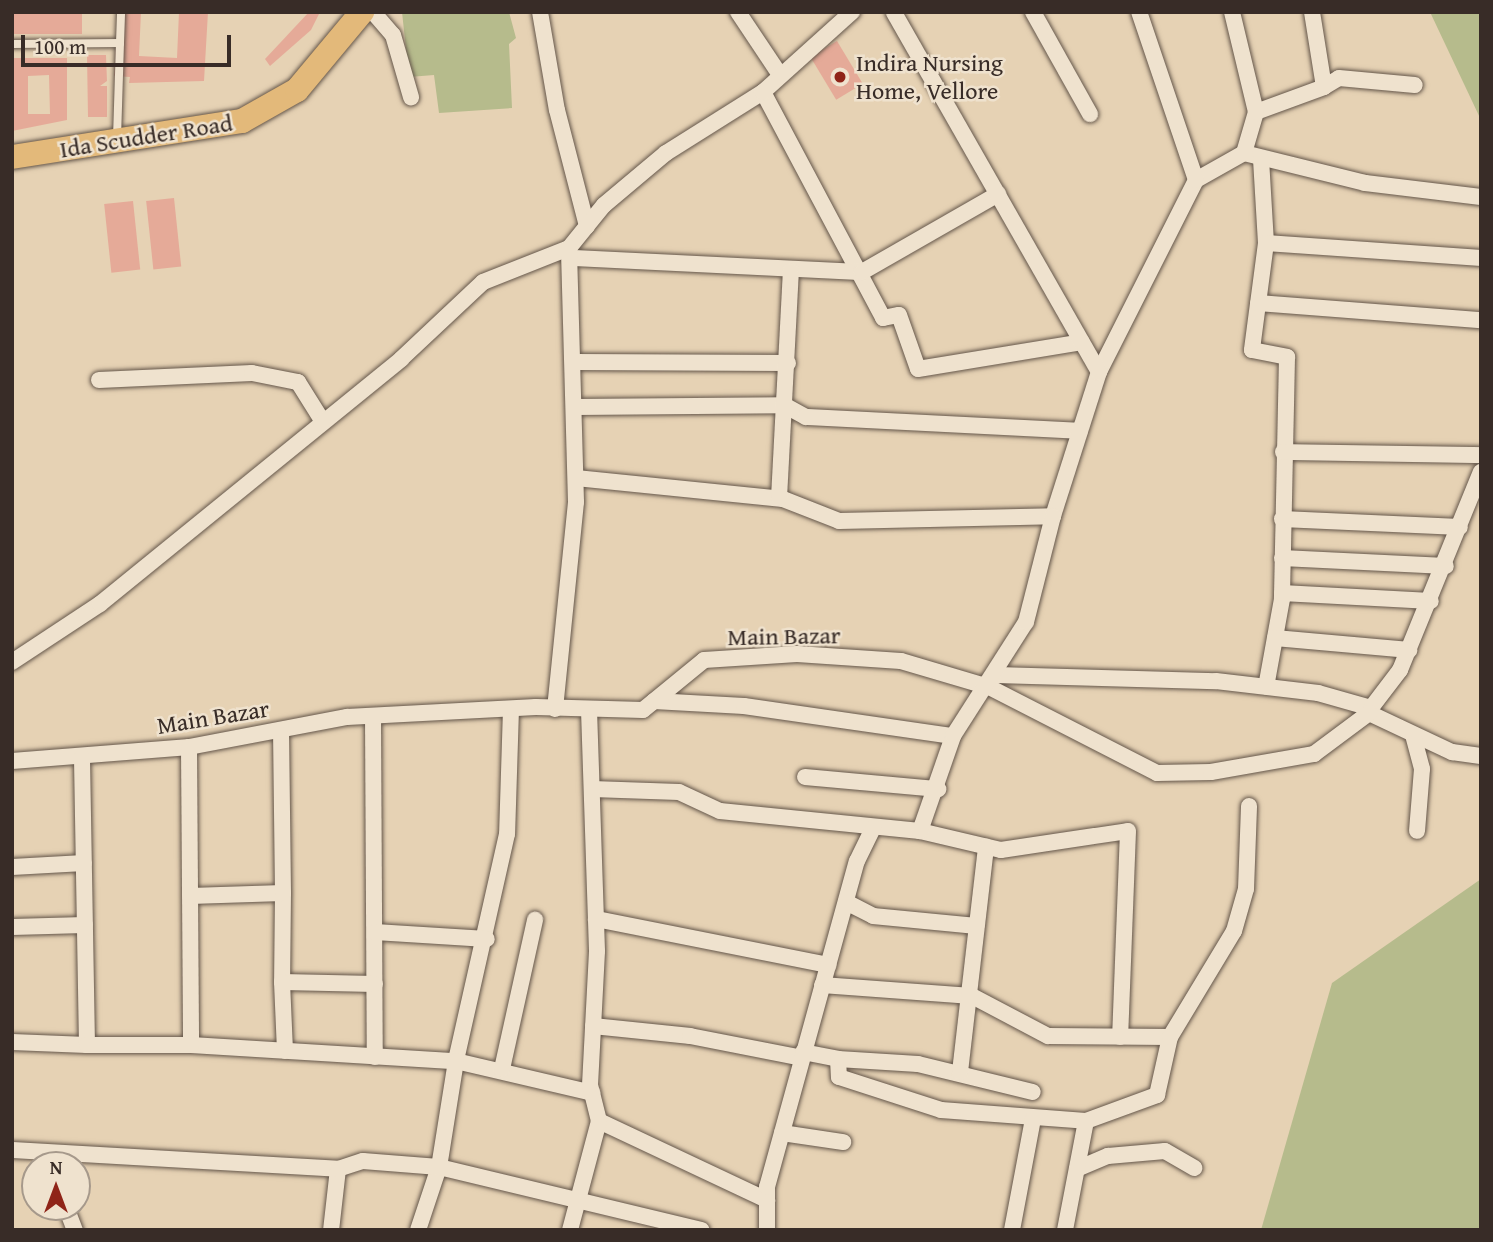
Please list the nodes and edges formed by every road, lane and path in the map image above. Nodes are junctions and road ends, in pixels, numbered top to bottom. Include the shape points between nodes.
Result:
1 (121, 12) edge
2 (362, 12) edge
3 (373, 12) edge
4 (540, 12) edge
5 (738, 12) edge
6 (852, 12) edge
7 (894, 12) edge
8 (1033, 12) edge
9 (1139, 12) edge
10 (1232, 12) edge
11 (1312, 12) edge
12 (120, 43) junction
13 (12, 44) edge
14 (778, 72) junction
15 (1415, 85) dead end
16 (1324, 87) junction
17 (762, 92) junction
18 (411, 97) dead end
19 (1256, 112) junction
20 (1090, 114) dead end
21 (117, 143) junction
22 (1244, 153) junction
23 (12, 157) edge
24 (1261, 159) junction
25 (1196, 180) junction
26 (998, 194) junction
27 (1481, 197) edge
28 (587, 226) junction
29 (1266, 243) junction
30 (571, 253) junction
31 (1481, 258) edge
32 (791, 271) junction
33 (862, 272) junction
34 (1258, 303) junction
35 (1481, 320) edge
36 (1082, 342) junction
37 (574, 362) junction
38 (788, 363) junction
39 (1099, 372) junction
40 (99, 380) dead end
41 (784, 405) junction
42 (575, 407) junction
43 (323, 422) junction
44 (1080, 431) junction
45 (1283, 452) junction
46 (1481, 455) edge
47 (1481, 472) edge
48 (576, 478) junction
49 (779, 498) junction
50 (1053, 516) junction
51 (1282, 519) junction
52 (1460, 527) junction
53 (1282, 558) junction
54 (1446, 566) junction
55 (1282, 593) junction
56 (1431, 601) junction
57 (1275, 638) junction
58 (1409, 650) junction
59 (12, 662) edge
60 (993, 681) junction
61 (1266, 687) junction
62 (654, 701) junction
63 (511, 709) junction
64 (555, 709) junction
65 (1370, 710) junction
66 (589, 713) junction
67 (373, 716) junction
68 (281, 730) junction
69 (1413, 735) junction
70 (953, 736) junction
71 (189, 747) junction
72 (82, 757) junction
73 (1481, 757) edge
74 (12, 761) edge
75 (805, 777) dead end
76 (592, 789) junction
77 (938, 789) junction
78 (1249, 806) dead end
79 (873, 828) junction
80 (920, 831) junction
81 (1417, 831) dead end
82 (986, 846) junction
83 (84, 863) junction
84 (12, 867) edge
85 (283, 893) junction
86 (190, 896) junction
87 (846, 902) junction
88 (596, 919) junction
89 (535, 920) dead end
90 (85, 925) junction
91 (977, 926) junction
92 (12, 927) edge
93 (375, 932) junction
94 (487, 939) junction
95 (828, 965) junction
96 (282, 982) junction
97 (375, 984) junction
98 (822, 985) junction
99 (972, 996) junction
100 (593, 1026) junction
101 (1120, 1037) junction
102 (1170, 1037) junction
103 (12, 1042) edge
104 (87, 1045) junction
105 (191, 1045) junction
106 (285, 1051) junction
107 (803, 1055) junction
108 (375, 1056) junction
109 (838, 1059) junction
110 (456, 1061) junction
111 (502, 1069) junction
112 (960, 1072) junction
113 (1033, 1092) dead end
114 (592, 1093) junction
115 (1033, 1119) junction
116 (599, 1121) junction
117 (1086, 1121) junction
118 (782, 1133) junction
119 (843, 1142) dead end
120 (91, 1161) edge
121 (439, 1167) junction
122 (1194, 1168) dead end
123 (338, 1169) junction
124 (1077, 1169) junction
125 (767, 1200) junction
126 (582, 1202) junction
127 (772, 1229) edge
128 (331, 1230) edge
129 (418, 1230) edge
130 (570, 1230) edge
131 (702, 1230) edge
132 (1012, 1230) edge
133 (1065, 1230) edge

1 - 12 lane
2 - 21 main road, Ida Scudder Road via 297,90 242,121
3 - 18 street via 393,35
4 - 28 street via 557,110
5 - 14 street
6 - 14 street
7 - 26 street
8 - 20 street
9 - 25 street
10 - 19 street
11 - 16 street
12 - 13 lane
12 - 21 lane
14 - 17 street
15 - 16 street via 1339,78
16 - 19 street
17 - 28 street via 666,153
17 - 33 street
19 - 22 street
21 - 23 main road, Ida Scudder Road
22 - 24 street
22 - 25 street
24 - 27 street via 1419,193
24 - 29 street
25 - 39 street
26 - 33 street
26 - 36 street
28 - 30 street
29 - 31 street
29 - 34 street
30 - 32 street
30 - 37 street
30 - 43 street via 483,282
32 - 33 street
32 - 38 street
33 - 36 street via 883,318 899,315 918,369
34 - 35 street
34 - 45 street via 1252,350 1287,357
36 - 39 street
37 - 38 street
37 - 42 street
38 - 41 street
39 - 44 street
40 - 43 street via 251,373 298,382
41 - 42 street
41 - 44 street via 806,417
41 - 49 street
42 - 48 street
43 - 59 street via 100,604
44 - 50 street
45 - 46 street
45 - 51 street
47 - 52 street
48 - 49 street
48 - 64 street
49 - 50 street via 839,521
50 - 60 street via 1026,622
51 - 52 street
51 - 53 street
52 - 54 street
53 - 54 street
53 - 55 street
54 - 56 street
55 - 56 street
55 - 57 street
56 - 58 street
57 - 58 street
57 - 61 street
58 - 65 street
60 - 61 street
60 - 62 street, Main Bazar via 901,661 797,654 704,660
60 - 65 street, Main Bazar via 1157,773 1211,772 1314,754
60 - 70 street
61 - 65 street
62 - 66 street, Main Bazar via 643,710
62 - 70 street via 744,706
63 - 64 street, Main Bazar
63 - 67 street, Main Bazar
63 - 94 street via 507,834
64 - 66 street, Main Bazar
65 - 69 street
66 - 76 street
67 - 68 street, Main Bazar
67 - 93 street
68 - 71 street, Main Bazar
68 - 85 street
69 - 73 street
69 - 81 street via 1422,769
70 - 77 street
71 - 72 street, Main Bazar
71 - 86 street
72 - 74 street, Main Bazar
72 - 83 street
75 - 77 street
76 - 79 street via 679,792 720,811
76 - 88 street
77 - 80 street
78 - 102 street via 1246,889 1234,931
79 - 80 street
79 - 87 street
80 - 82 street
82 - 91 street
82 - 101 street via 1001,850 1128,831
83 - 84 street
83 - 90 street
85 - 86 street
85 - 96 street
86 - 105 street
87 - 91 street via 873,916
87 - 95 street
88 - 95 street
88 - 100 street
89 - 111 street
90 - 92 street
90 - 104 street
91 - 99 street
93 - 94 street
93 - 97 street
94 - 110 street
95 - 98 street
96 - 97 street
96 - 106 street
97 - 108 street
98 - 99 street
98 - 107 street
99 - 101 street via 1048,1036
99 - 112 street
100 - 107 street
100 - 114 street
101 - 102 street
102 - 117 street via 1157,1095
103 - 104 street
104 - 105 street
105 - 106 street
106 - 108 street
107 - 109 street
107 - 118 street
108 - 110 street
109 - 112 street
109 - 115 street via 839,1077 941,1110
110 - 111 street
110 - 121 street
111 - 114 street
112 - 113 street
114 - 116 street
115 - 117 street
115 - 132 street
116 - 125 street
116 - 126 street
117 - 124 street
118 - 119 street
118 - 125 street
120 - 123 street
121 - 123 street via 363,1161
121 - 126 street
121 - 129 street
122 - 124 street via 1166,1151 1108,1156
123 - 128 street
124 - 133 street
125 - 127 street
126 - 130 street
126 - 131 street

